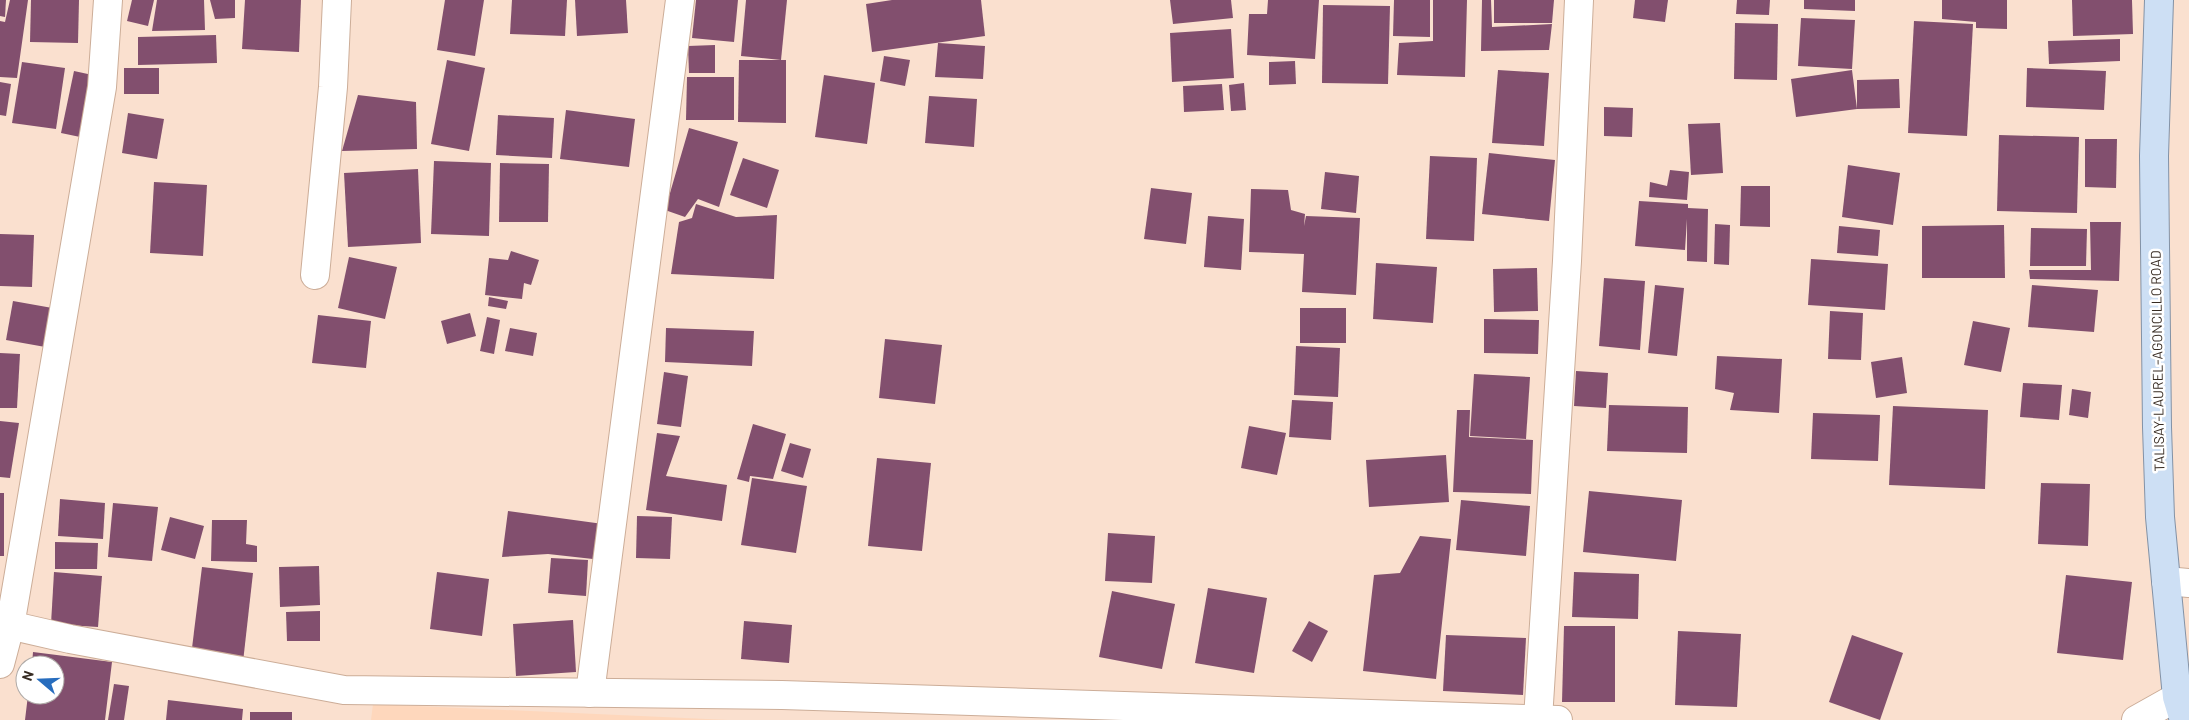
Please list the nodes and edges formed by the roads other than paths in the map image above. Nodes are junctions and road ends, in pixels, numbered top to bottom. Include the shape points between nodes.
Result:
1 (108, 0) edge
2 (337, 0) edge
3 (680, 0) edge
4 (1579, 0) edge
5 (2159, 0) edge
6 (315, 275) dead end
7 (2178, 582) edge
8 (5, 625) edge
9 (0, 664) edge
10 (590, 693) junction
11 (2180, 708) edge
12 (1548, 719) edge
13 (2136, 720) edge

1 - 8 street via 102,87
2 - 6 street via 333,86
3 - 10 street
4 - 12 street
5 - 7 main road, TALISAY-LAUREL-AGONCILLO ROAD via 2154,156 2157,427 2160,517
7 - 11 main road, TALISAY-LAUREL-AGONCILLO ROAD
8 - 9 street
8 - 10 street via 344,690
10 - 12 street
11 - 13 street

